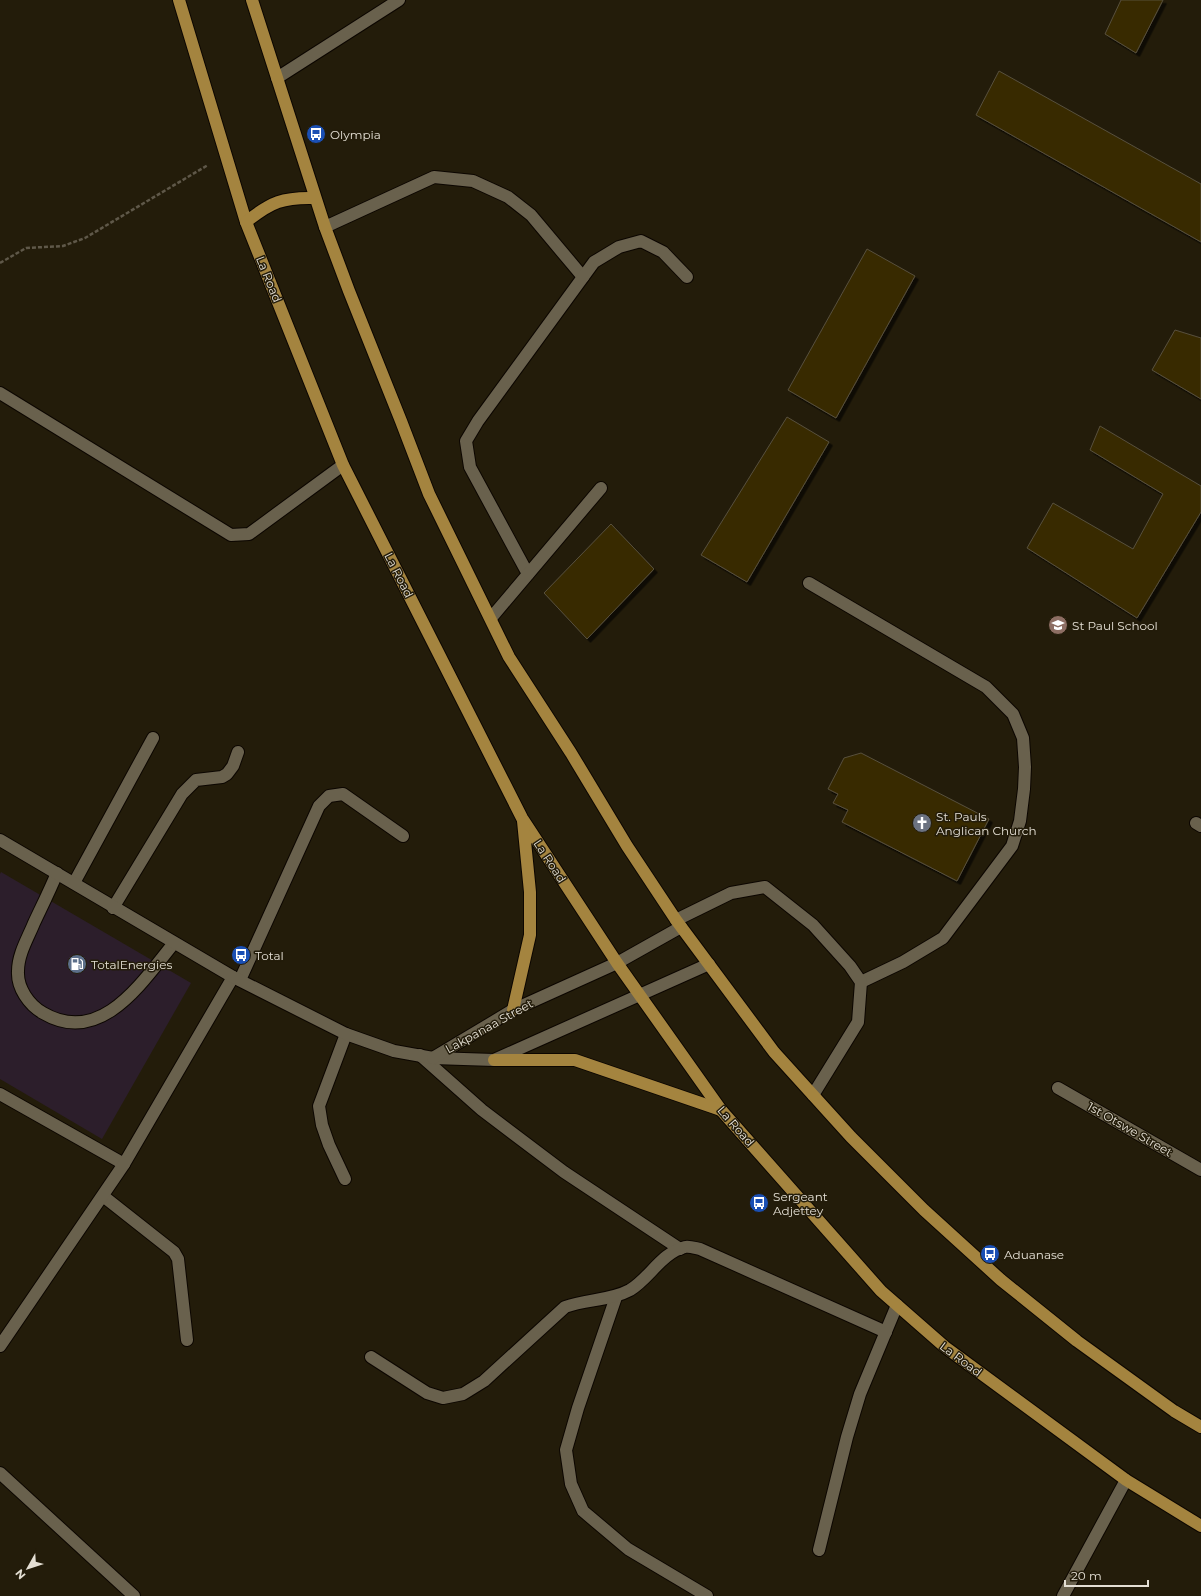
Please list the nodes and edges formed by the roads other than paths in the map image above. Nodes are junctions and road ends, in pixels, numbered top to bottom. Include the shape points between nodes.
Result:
1 (179, 0) edge
2 (252, 0) edge
3 (399, 0) edge
4 (277, 78) junction
5 (315, 198) junction
6 (246, 222) junction
7 (325, 227) junction
8 (583, 277) junction
9 (688, 277) dead end
10 (0, 393) edge
11 (344, 466) junction
12 (601, 488) dead end
13 (528, 574) junction
14 (809, 583) dead end
15 (491, 618) junction
16 (153, 738) dead end
17 (238, 752) dead end
18 (522, 818) junction
19 (403, 836) dead end
20 (0, 840) edge
21 (57, 874) junction
22 (74, 883) junction
23 (113, 908) junction
24 (679, 923) junction
25 (174, 942) junction
26 (617, 963) junction
27 (709, 964) junction
28 (236, 979) junction
29 (861, 982) junction
30 (639, 995) junction
31 (513, 1010) junction
32 (346, 1034) junction
33 (420, 1056) junction
34 (433, 1058) junction
35 (494, 1060) junction
36 (1058, 1088) dead end
37 (0, 1094) edge
38 (812, 1095) junction
39 (721, 1110) junction
40 (124, 1164) junction
41 (1201, 1170) edge
42 (345, 1179) dead end
43 (103, 1196) junction
44 (680, 1249) junction
45 (616, 1297) junction
46 (897, 1305) junction
47 (886, 1332) junction
48 (187, 1340) dead end
49 (0, 1346) edge
50 (371, 1357) dead end
51 (1201, 1427) edge
52 (0, 1473) edge
53 (1126, 1480) junction
54 (1201, 1526) edge
55 (819, 1550) dead end
56 (134, 1596) edge
57 (707, 1596) edge
58 (1063, 1596) edge

1 - 6 main road, La Road
2 - 4 main road
3 - 4 street
4 - 5 main road
5 - 6 main road via 290,198 275,202
5 - 7 main road
6 - 11 main road, La Road
7 - 8 street via 434,177 473,181 508,197 531,215
7 - 15 main road via 429,494
8 - 9 street via 594,262 619,247 642,241 663,252
8 - 13 street via 466,441 470,467
10 - 11 street via 232,535 250,534
11 - 18 main road, La Road
12 - 13 street
13 - 15 street
14 - 29 street via 986,687 1013,714 1023,738 1024,789 1020,821 1012,846 943,938 903,962
15 - 24 main road via 509,656 627,846
16 - 22 street
17 - 23 street via 227,774 196,780 182,794
18 - 26 main road, La Road
18 - 31 main road via 530,892 530,935
19 - 28 street via 344,794 329,796 319,806
20 - 21 street
21 - 22 street
21 - 25 street via 21,952 18,972 23,993 34,1009 54,1020 72,1023 108,1014 131,996
22 - 23 street
23 - 25 street
24 - 26 street, Lakpanaa Street
24 - 27 main road
24 - 29 street, Lakpanaa Street via 731,893 765,887 813,925
25 - 28 street
26 - 30 main road, La Road
26 - 31 street, Lakpanaa Street
27 - 30 street, Lakpanaa Street
27 - 38 main road via 774,1052
28 - 32 street
28 - 40 street
29 - 38 street via 858,1022
30 - 35 street, Lakpanaa Street
30 - 39 main road, La Road
31 - 34 street, Lakpanaa Street
32 - 33 street via 394,1051
32 - 42 street via 319,1106 329,1145
33 - 34 street
33 - 44 street via 482,1110 558,1167
34 - 35 street, Lakpanaa Street
35 - 39 main road via 575,1060
36 - 41 street, 1st Otswe Street
37 - 40 street
38 - 51 main road via 924,1210 1001,1280 1077,1341 1174,1411
39 - 46 main road, La Road via 881,1291
40 - 43 street
43 - 48 street via 174,1252 178,1258
43 - 49 street
44 - 45 street via 670,1254 631,1289
44 - 47 street via 686,1246 700,1248
45 - 50 street via 565,1307 484,1381 462,1394 443,1398 427,1393
45 - 57 street via 566,1450 571,1484 583,1511 628,1549
46 - 47 street
46 - 53 main road, La Road via 945,1347
47 - 55 street via 860,1394
52 - 56 street
53 - 54 main road, La Road
53 - 58 street

